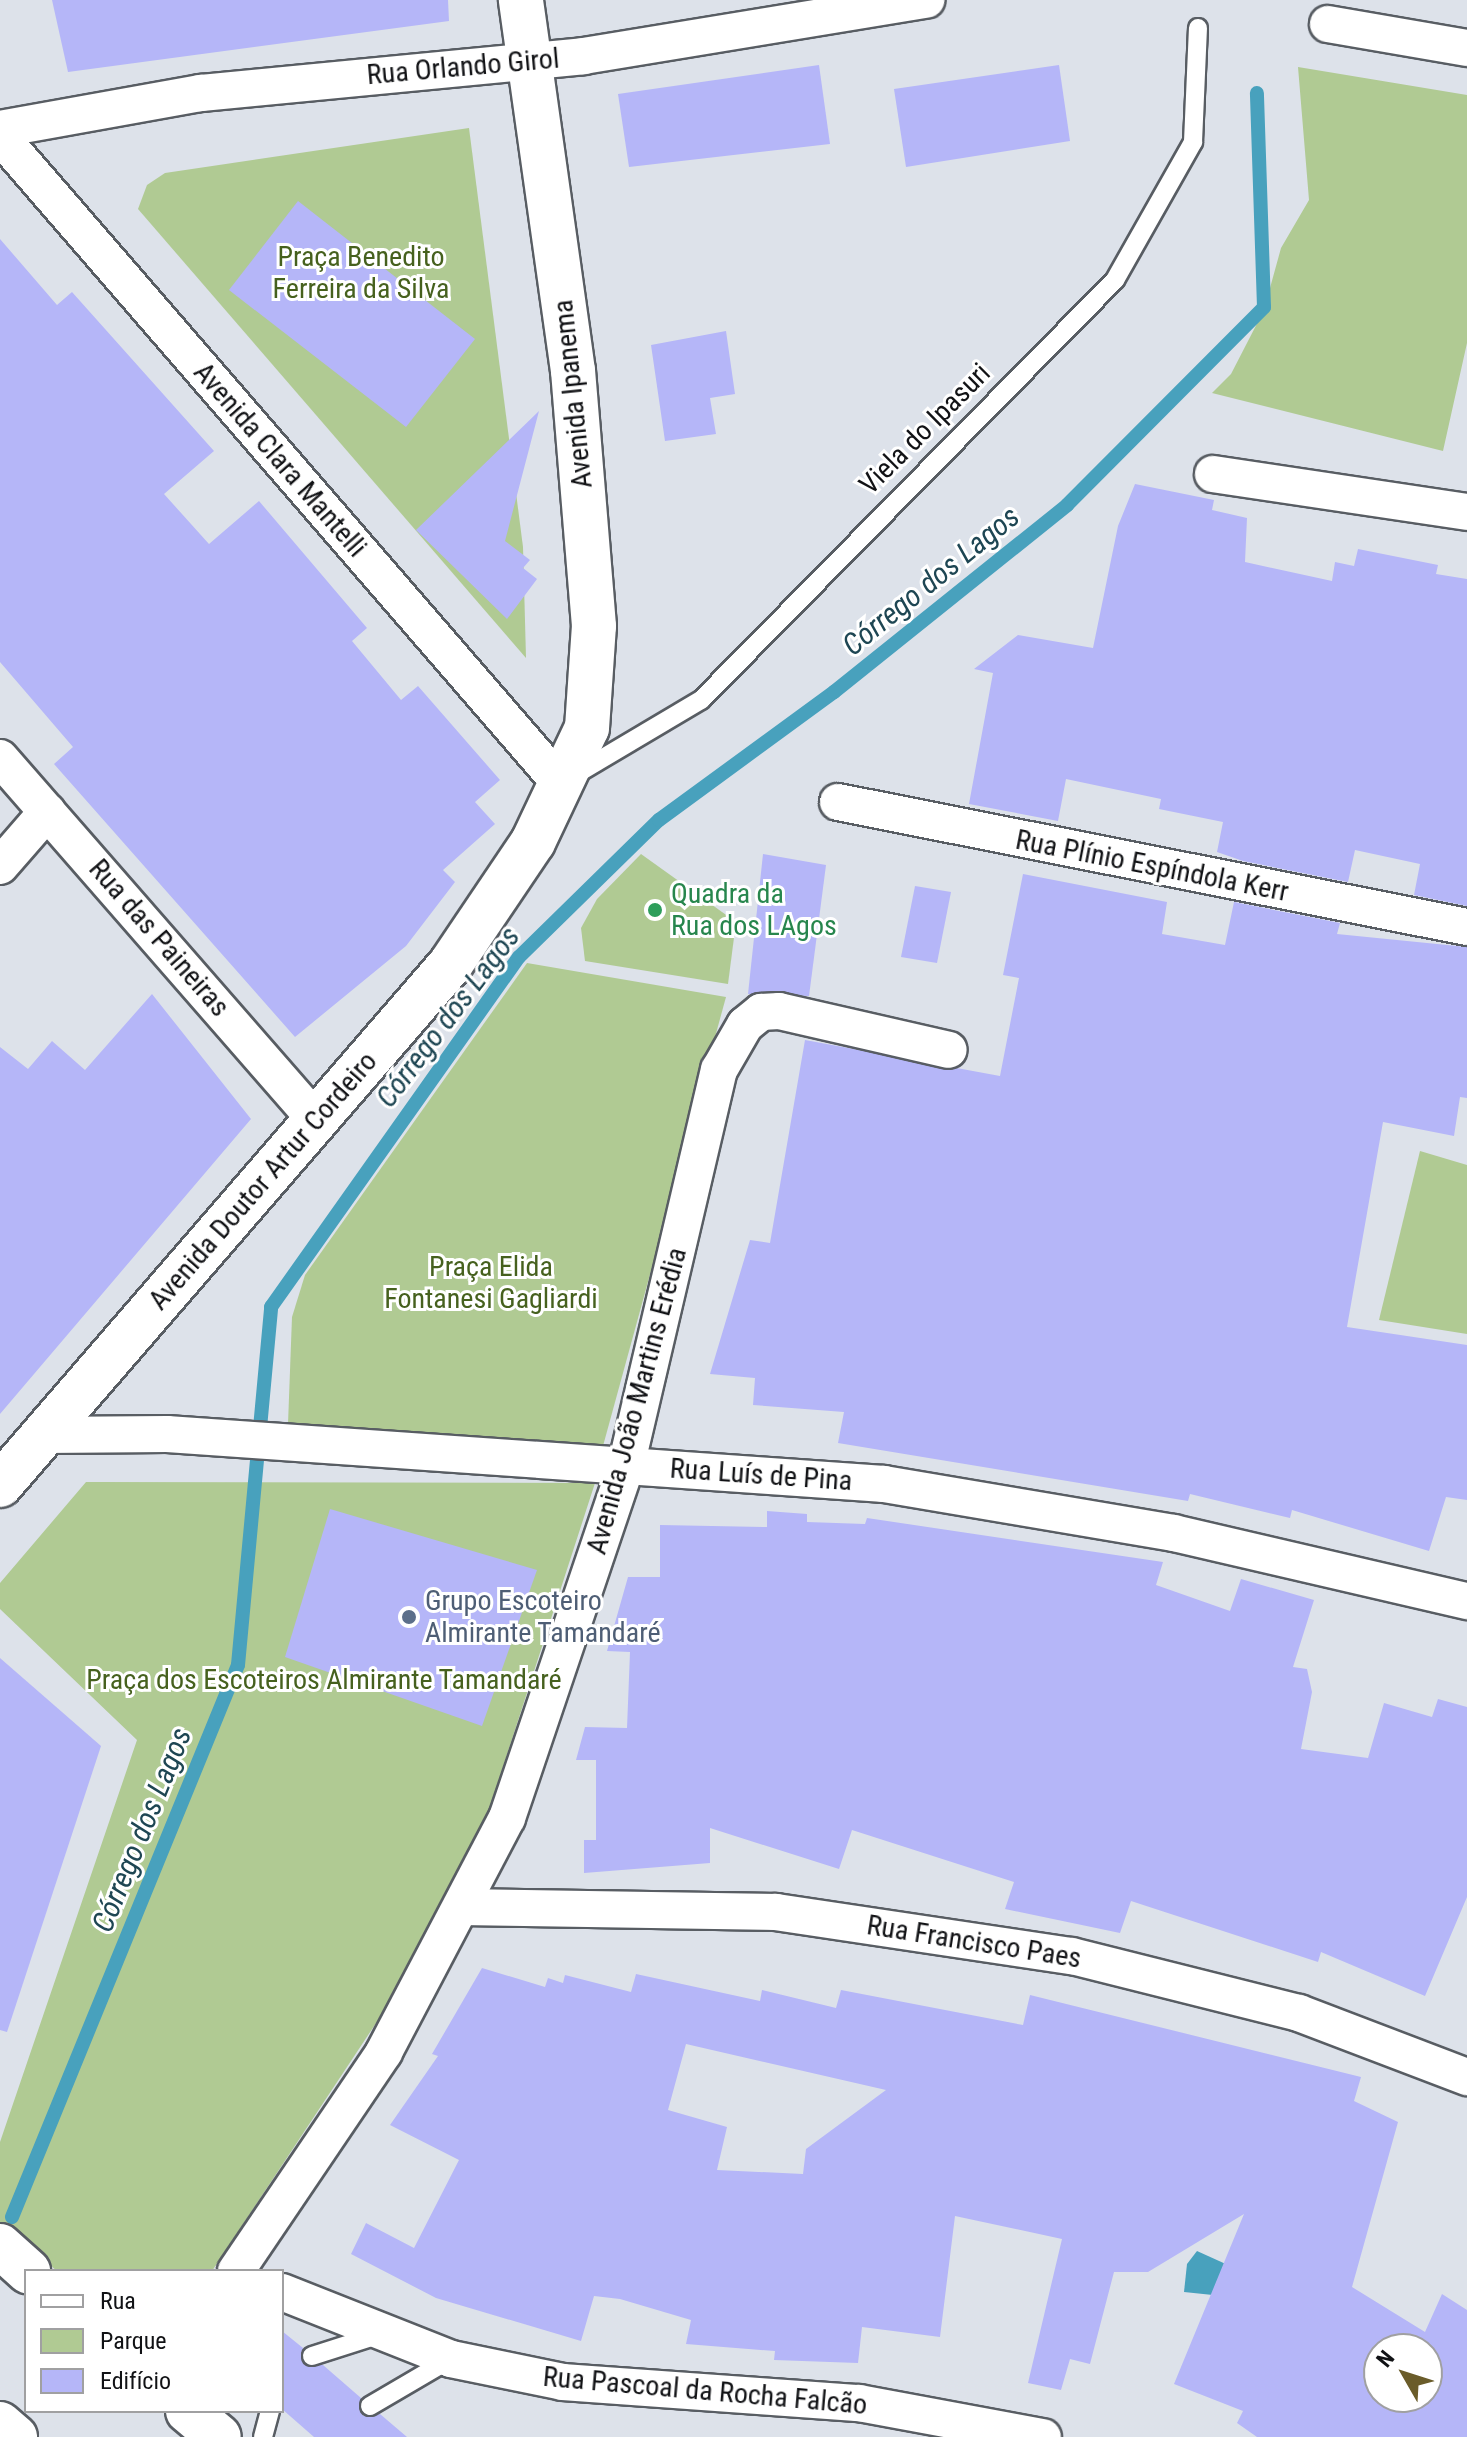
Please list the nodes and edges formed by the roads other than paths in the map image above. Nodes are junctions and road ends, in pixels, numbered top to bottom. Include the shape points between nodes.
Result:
1 (521, 0) edge
2 (926, 0) edge
3 (1328, 24) dead end
4 (1198, 28) dead end
5 (1467, 48) edge
6 (530, 61) junction
7 (0, 129) edge
8 (0, 136) edge
9 (1213, 474) dead end
10 (1467, 512) edge
11 (0, 758) edge
12 (560, 783) junction
13 (838, 802) dead end
14 (47, 812) junction
15 (0, 866) edge
16 (1467, 927) edge
17 (949, 1050) dead end
18 (315, 1119) junction
19 (44, 1435) junction
20 (626, 1466) junction
21 (0, 1485) edge
22 (1467, 1601) edge
23 (463, 1907) junction
24 (1467, 2077) edge
25 (0, 2246) edge
26 (26, 2269) edge
27 (240, 2269) edge
28 (284, 2293) edge
29 (382, 2334) junction
30 (312, 2356) dead end
31 (451, 2359) junction
32 (370, 2406) dead end
33 (190, 2413) edge
34 (269, 2413) edge
35 (0, 2424) edge
36 (15, 2437) edge
37 (219, 2437) edge
38 (263, 2437) edge
39 (1043, 2437) edge

1 - 6 street, Avenida Ipanema
2 - 6 street, Rua Orlando Girol
3 - 5 street
4 - 12 lane, Viela do Ipasuri via 1193,142 1115,280 701,700
6 - 7 street, Rua Orlando Girol via 201,93
6 - 12 street, Avenida Ipanema via 573,371 594,626 587,728
8 - 12 street, Avenida Clara Mantelli
9 - 10 street
11 - 14 street, Rua das Paineiras
12 - 18 street, Avenida Doutor Artur Cordeiro via 533,842 450,965
13 - 16 street, Rua Plínio Espíndola Kerr
14 - 15 street
14 - 18 street, Rua das Paineiras
17 - 20 street, Avenida João Martins Erédia via 761,1012 719,1070
18 - 19 street, Avenida Doutor Artur Cordeiro
19 - 20 street, Rua Luís de Pina via 167,1434
19 - 21 street, Avenida Doutor Artur Cordeiro
20 - 22 street, Rua Luís de Pina via 884,1484 1174,1533
20 - 23 street, Avenida João Martins Erédia via 541,1733
23 - 24 street, Rua Francisco Paes via 776,1912 1072,1956 1299,2013
23 - 27 street, Avenida João Martins Erédia via 384,2052
25 - 26 street
28 - 29 street, Rua Pascoal da Rocha Falcão
29 - 30 lane
29 - 31 street, Rua Pascoal da Rocha Falcão
31 - 32 lane
31 - 39 street, Rua Pascoal da Rocha Falcão via 563,2382 859,2403
33 - 37 street
34 - 38 lane
35 - 36 street

